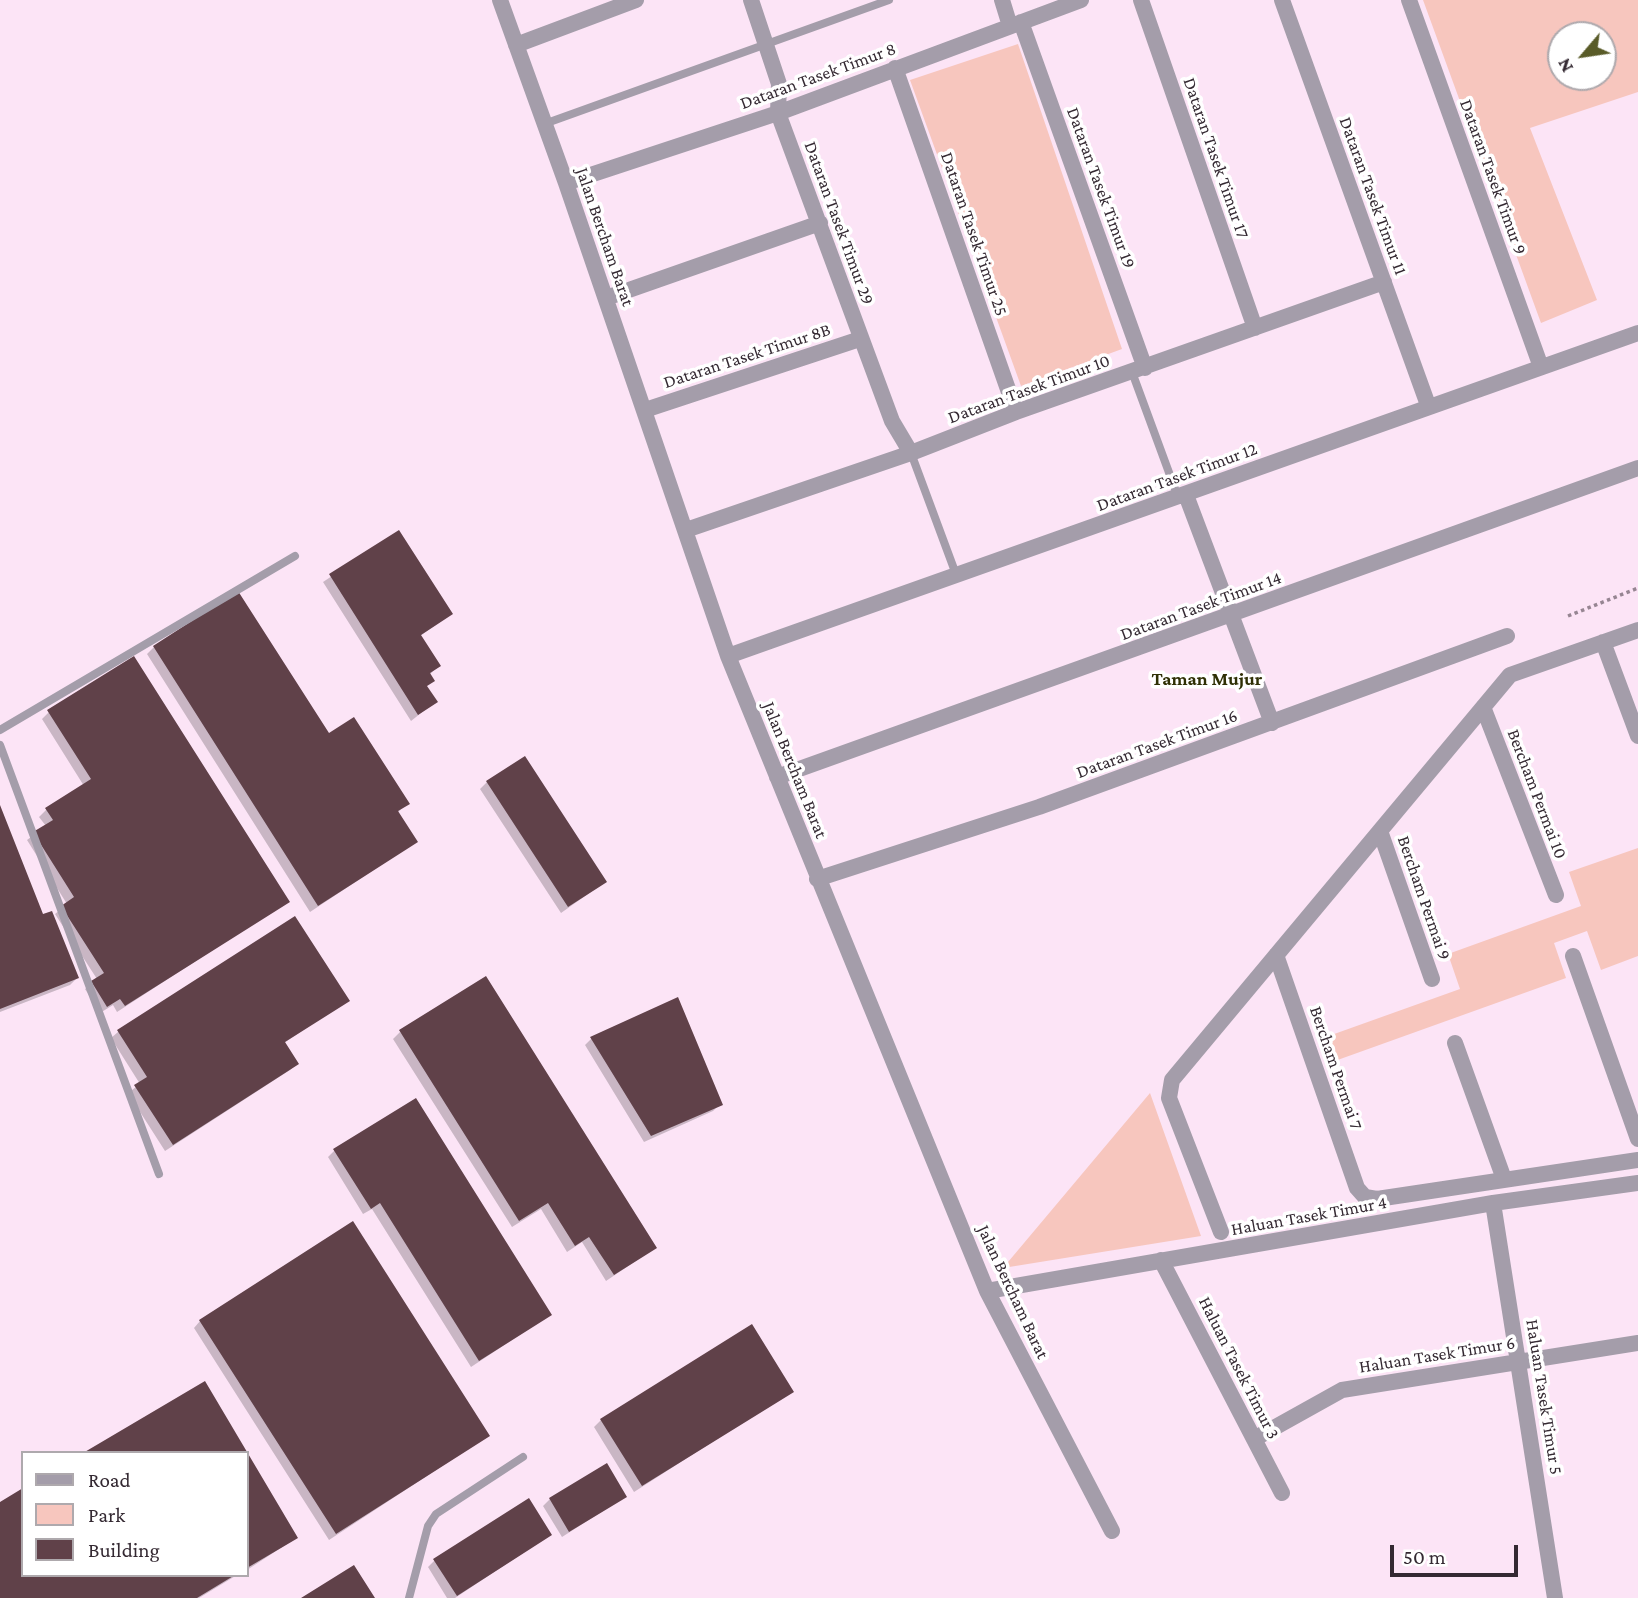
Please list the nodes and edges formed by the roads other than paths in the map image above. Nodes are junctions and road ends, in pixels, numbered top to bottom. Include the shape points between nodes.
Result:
1 (636, 0) edge
2 (751, 0) edge
3 (889, 0) edge
4 (1002, 0) edge
5 (1081, 0) edge
6 (1141, 0) edge
7 (1282, 0) edge
8 (1409, 0) edge
9 (506, 2) edge
10 (1016, 24) junction
11 (516, 45) junction
12 (766, 45) junction
13 (895, 68) junction
14 (778, 113) junction
15 (544, 124) junction
16 (566, 183) junction
17 (820, 223) junction
18 (1384, 282) junction
19 (606, 298) junction
20 (1255, 328) junction
21 (1638, 333) edge
22 (860, 339) junction
23 (1541, 367) junction
24 (1138, 370) junction
25 (1428, 405) junction
26 (645, 410) junction
27 (1016, 412) junction
28 (911, 453) junction
29 (1638, 468) edge
30 (1182, 496) junction
31 (686, 530) junction
32 (295, 556) dead end
33 (957, 577) junction
34 (1231, 616) junction
35 (1638, 630) edge
36 (1507, 636) dead end
37 (1603, 642) junction
38 (728, 656) junction
39 (1483, 707) junction
40 (1272, 723) junction
41 (0, 730) edge
42 (1638, 736) edge
43 (0, 744) edge
44 (777, 777) junction
45 (1380, 831) junction
46 (817, 879) junction
47 (1556, 895) dead end
48 (1276, 955) junction
49 (1573, 956) dead end
50 (1432, 979) dead end
51 (1455, 1043) dead end
52 (1638, 1139) edge
53 (1638, 1160) edge
54 (159, 1174) dead end
55 (1504, 1179) junction
56 (1638, 1183) edge
57 (1493, 1203) junction
58 (1221, 1232) dead end
59 (1161, 1260) junction
60 (987, 1291) junction
61 (1638, 1343) edge
62 (1519, 1362) junction
63 (1254, 1439) junction
64 (523, 1457) dead end
65 (1282, 1493) dead end
66 (1112, 1531) dead end
67 (409, 1598) edge
68 (1555, 1598) edge

1 - 11 street
2 - 12 street, Dataran Tasek Timur 29
3 - 12 lane
4 - 10 street, Dataran Tasek Timur 19
5 - 10 street, Dataran Tasek Timur 8
6 - 20 street, Dataran Tasek Timur 17
7 - 18 street, Dataran Tasek Timur 11
8 - 23 street, Dataran Tasek Timur 9
9 - 11 street, Jalan Bercham Barat
10 - 13 street, Dataran Tasek Timur 8
10 - 24 street, Dataran Tasek Timur 19
11 - 15 street, Jalan Bercham Barat
12 - 14 street, Dataran Tasek Timur 29 via 781,92
12 - 15 lane
13 - 14 street, Dataran Tasek Timur 8
13 - 27 street, Dataran Tasek Timur 25
14 - 16 street, Dataran Tasek Timur 8
14 - 17 street, Dataran Tasek Timur 29
15 - 16 street, Jalan Bercham Barat
16 - 19 street, Jalan Bercham Barat
17 - 19 street
17 - 22 street, Dataran Tasek Timur 29
18 - 20 street, Dataran Tasek Timur 10
18 - 25 street, Dataran Tasek Timur 11
19 - 26 street, Jalan Bercham Barat
20 - 24 street, Dataran Tasek Timur 10
21 - 23 street, Dataran Tasek Timur 12
22 - 26 street, Dataran Tasek Timur 8B
22 - 28 street, Dataran Tasek Timur 29 via 892,421
23 - 25 street, Dataran Tasek Timur 12
24 - 27 street, Dataran Tasek Timur 10
24 - 30 lane
25 - 30 street, Dataran Tasek Timur 12
26 - 31 street, Jalan Bercham Barat
27 - 28 street, Dataran Tasek Timur 10
28 - 31 street, Dataran Tasek Timur 10
28 - 33 lane
29 - 34 street, Dataran Tasek Timur 14
30 - 33 street, Dataran Tasek Timur 12
30 - 34 street
31 - 38 street, Jalan Bercham Barat
32 - 41 lane
33 - 38 street, Dataran Tasek Timur 12
34 - 40 street
34 - 44 street, Dataran Tasek Timur 14
35 - 37 street
36 - 40 street, Dataran Tasek Timur 16
37 - 39 street via 1513,673
37 - 42 street
38 - 44 street, Jalan Bercham Barat
39 - 45 street
39 - 47 street, Bercham Permai 10
40 - 46 street, Dataran Tasek Timur 16 via 1039,807
43 - 54 lane
44 - 46 street, Jalan Bercham Barat
45 - 48 street
45 - 50 street, Bercham Permai 9
46 - 60 street, Jalan Bercham Barat
48 - 55 street, Bercham Permai 7 via 1360,1193 1377,1199
48 - 58 street via 1168,1088
49 - 52 street
51 - 55 street
53 - 55 street
56 - 57 street, Haluan Tasek Timur 4
57 - 59 street, Haluan Tasek Timur 4
57 - 62 street, Haluan Tasek Timur 5
59 - 60 street, Haluan Tasek Timur 4
59 - 63 street, Haluan Tasek Timur 3
60 - 66 street, Jalan Bercham Barat
61 - 62 street, Haluan Tasek Timur 6
62 - 63 street, Haluan Tasek Timur 6 via 1342,1390
62 - 68 street, Haluan Tasek Timur 5
63 - 65 street, Haluan Tasek Timur 3
64 - 67 lane via 436,1514 428,1525

